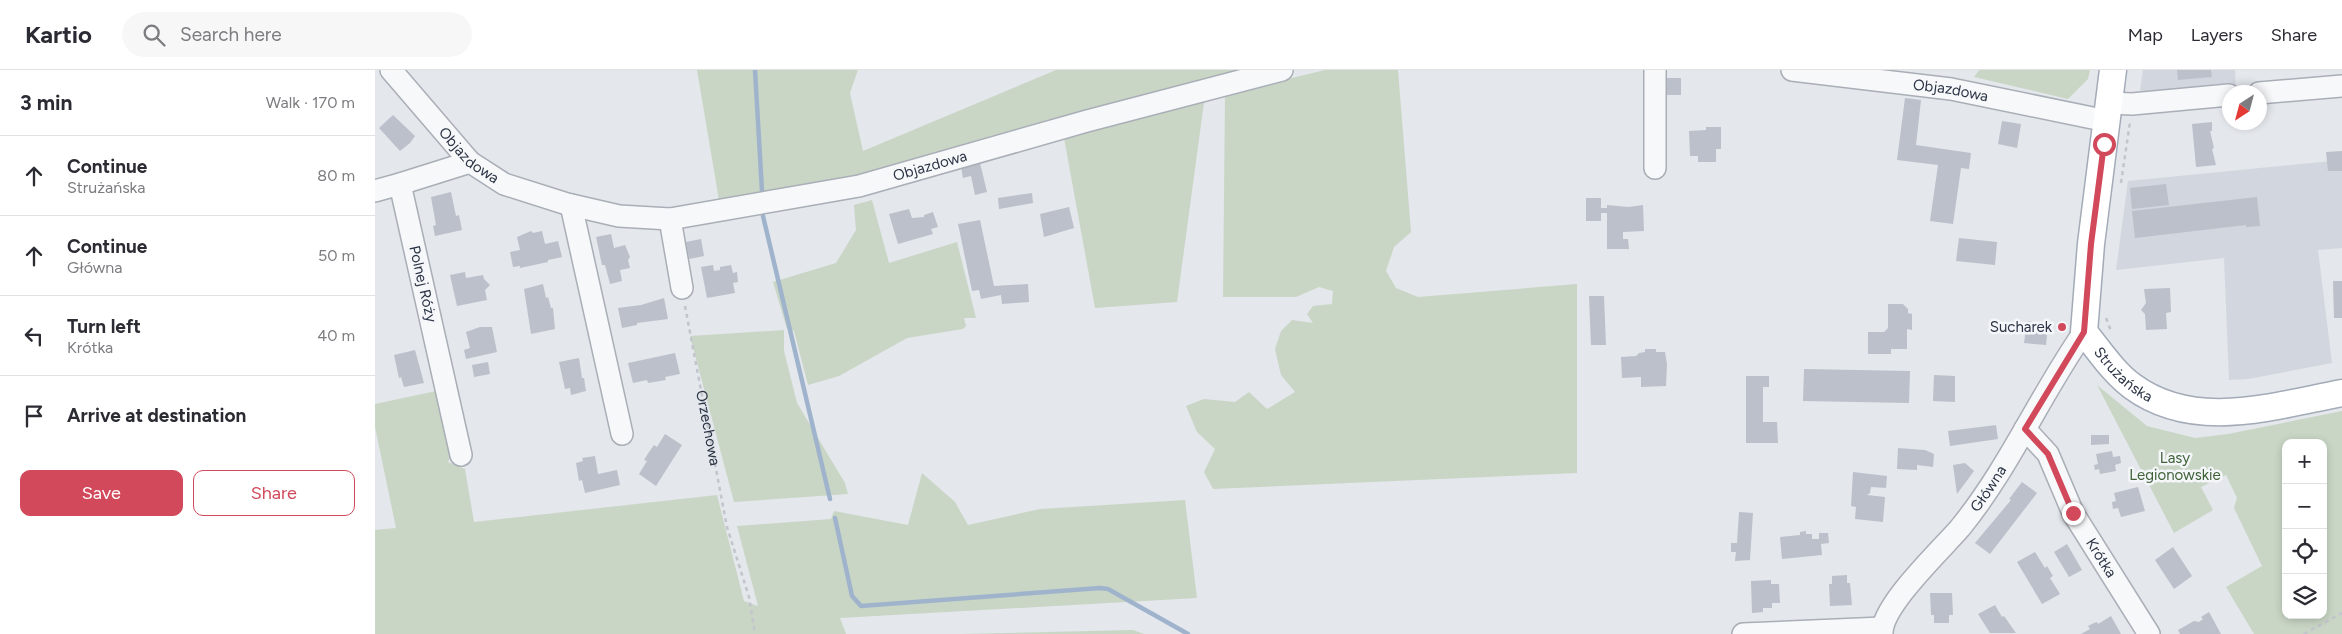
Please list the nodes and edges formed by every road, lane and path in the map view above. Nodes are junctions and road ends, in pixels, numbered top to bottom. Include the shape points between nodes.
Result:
1 (391, 70) edge
2 (1282, 70) edge
3 (1655, 70) edge
4 (1792, 70) edge
5 (2113, 70) edge
6 (2342, 86) edge
7 (2267, 92) edge
8 (2222, 97) edge
9 (2116, 109) junction
10 (470, 162) junction
11 (1655, 168) dead end
12 (400, 184) junction
13 (375, 191) edge
14 (2120, 192) dead end
15 (571, 205) junction
16 (670, 219) junction
17 (681, 288) joint
18 (2105, 311) dead end
19 (2084, 332) junction
20 (2112, 332) dead end
21 (2342, 393) edge
22 (2025, 429) junction
23 (622, 434) dead end
24 (461, 455) dead end
25 (2342, 613) edge
26 (1882, 631) edge
27 (2308, 633) edge
28 (755, 634) edge
29 (1743, 634) edge
30 (2149, 634) edge
31 (2304, 634) edge

1 - 10 street, Objazdowa
2 - 16 street, Objazdowa via 859,186
3 - 11 street
4 - 9 street, Objazdowa
5 - 9 main road, Strużańska
6 - 7 street
8 - 9 street, Objazdowa
9 - 14 path
9 - 19 main road, Strużańska via 2091,244
10 - 12 street
10 - 15 street, Objazdowa via 503,184
12 - 13 street
12 - 24 street, Polnej Róży
15 - 16 street, Objazdowa via 619,216
15 - 23 street
16 - 17 street
17 - 28 path, Orzechowa via 727,527 749,597
18 - 20 path
19 - 21 main road, Strużańska via 2132,386 2164,404 2183,410 2233,413
19 - 22 street, Główna
22 - 26 street, Główna via 1966,519 1904,590
22 - 30 street, Krótka via 2048,454 2073,513
25 - 27 path
26 - 29 street
27 - 31 path

